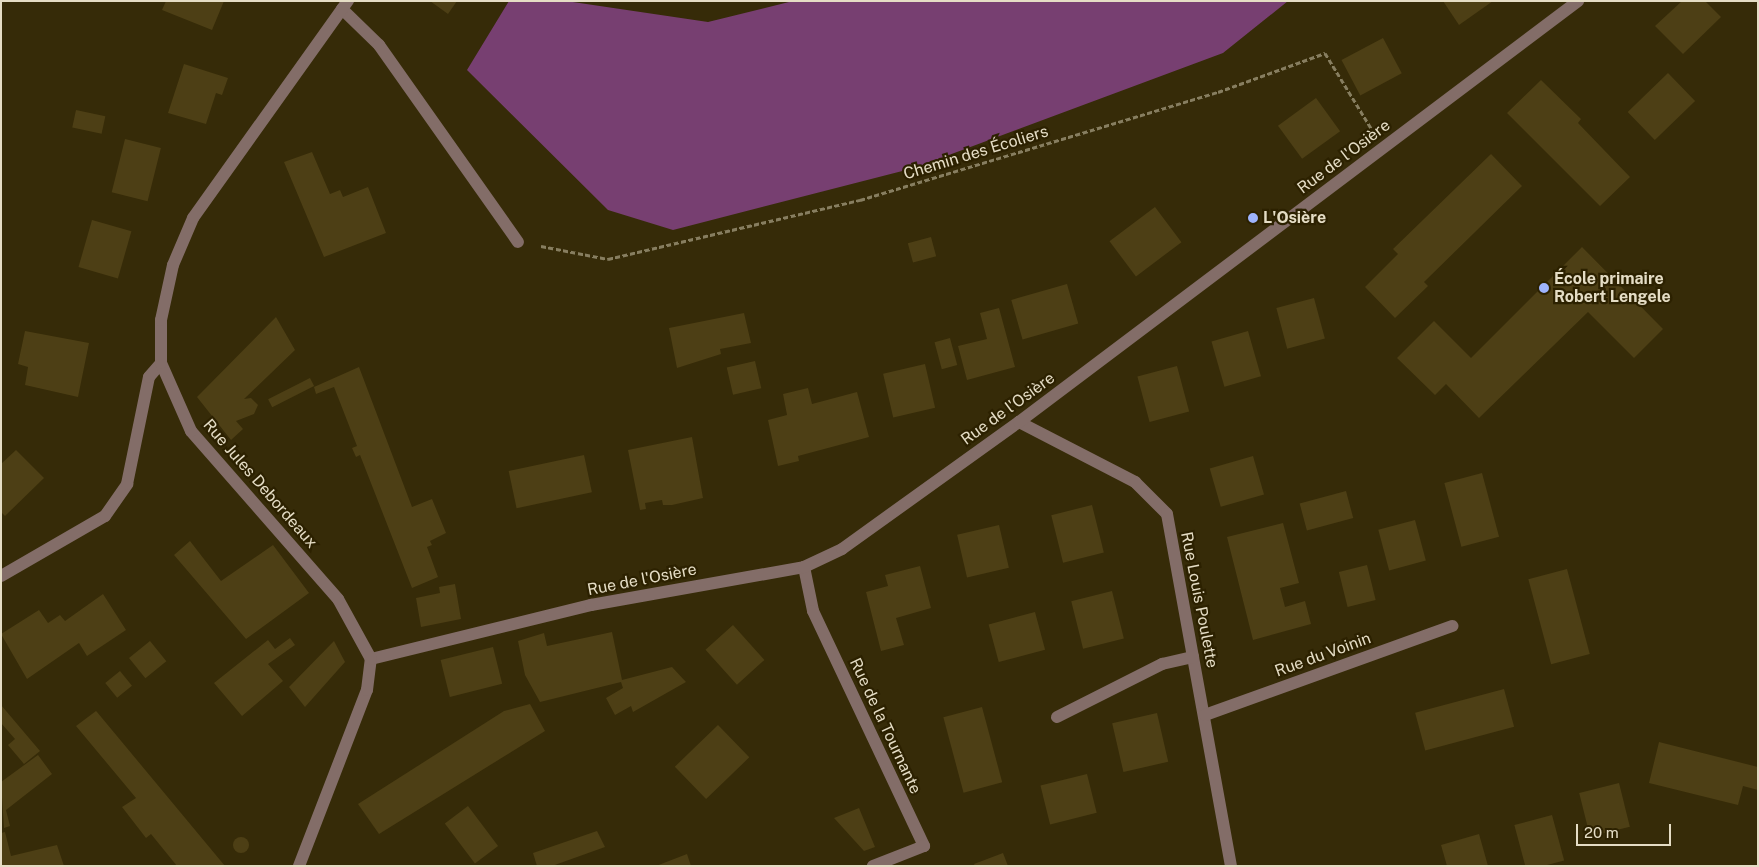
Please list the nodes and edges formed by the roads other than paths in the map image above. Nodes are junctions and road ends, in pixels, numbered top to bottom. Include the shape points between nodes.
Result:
1 (1578, 1) edge
2 (345, 5) edge
3 (518, 242) road end
4 (161, 363) junction
5 (1019, 422) junction
6 (804, 567) junction
7 (1, 576) edge
8 (1452, 626) dead end
9 (1193, 657) junction
10 (371, 659) junction
11 (1206, 715) junction
12 (1057, 716) dead end
13 (299, 866) edge
14 (873, 866) edge
15 (1230, 866) edge

1 - 5 street, Rue de l'Osière
2 - 3 street via 379,45
2 - 4 street, Rue Jules Debordeaux via 193,218 173,266 161,320
4 - 7 street via 149,377 128,484 105,516
4 - 10 street, Rue Jules Debordeaux via 191,431 338,599
5 - 6 street, Rue de l'Osière via 842,548
5 - 9 street, Rue Louis Poulette via 1135,482 1167,514
6 - 10 street, Rue de l'Osière via 591,605
6 - 14 street, Rue de la Tournante via 813,611 924,846
8 - 11 street, Rue du Voinin
9 - 11 street, Rue Louis Poulette
9 - 12 street via 1162,664
10 - 13 street via 367,690
11 - 15 street, Rue Louis Poulette

